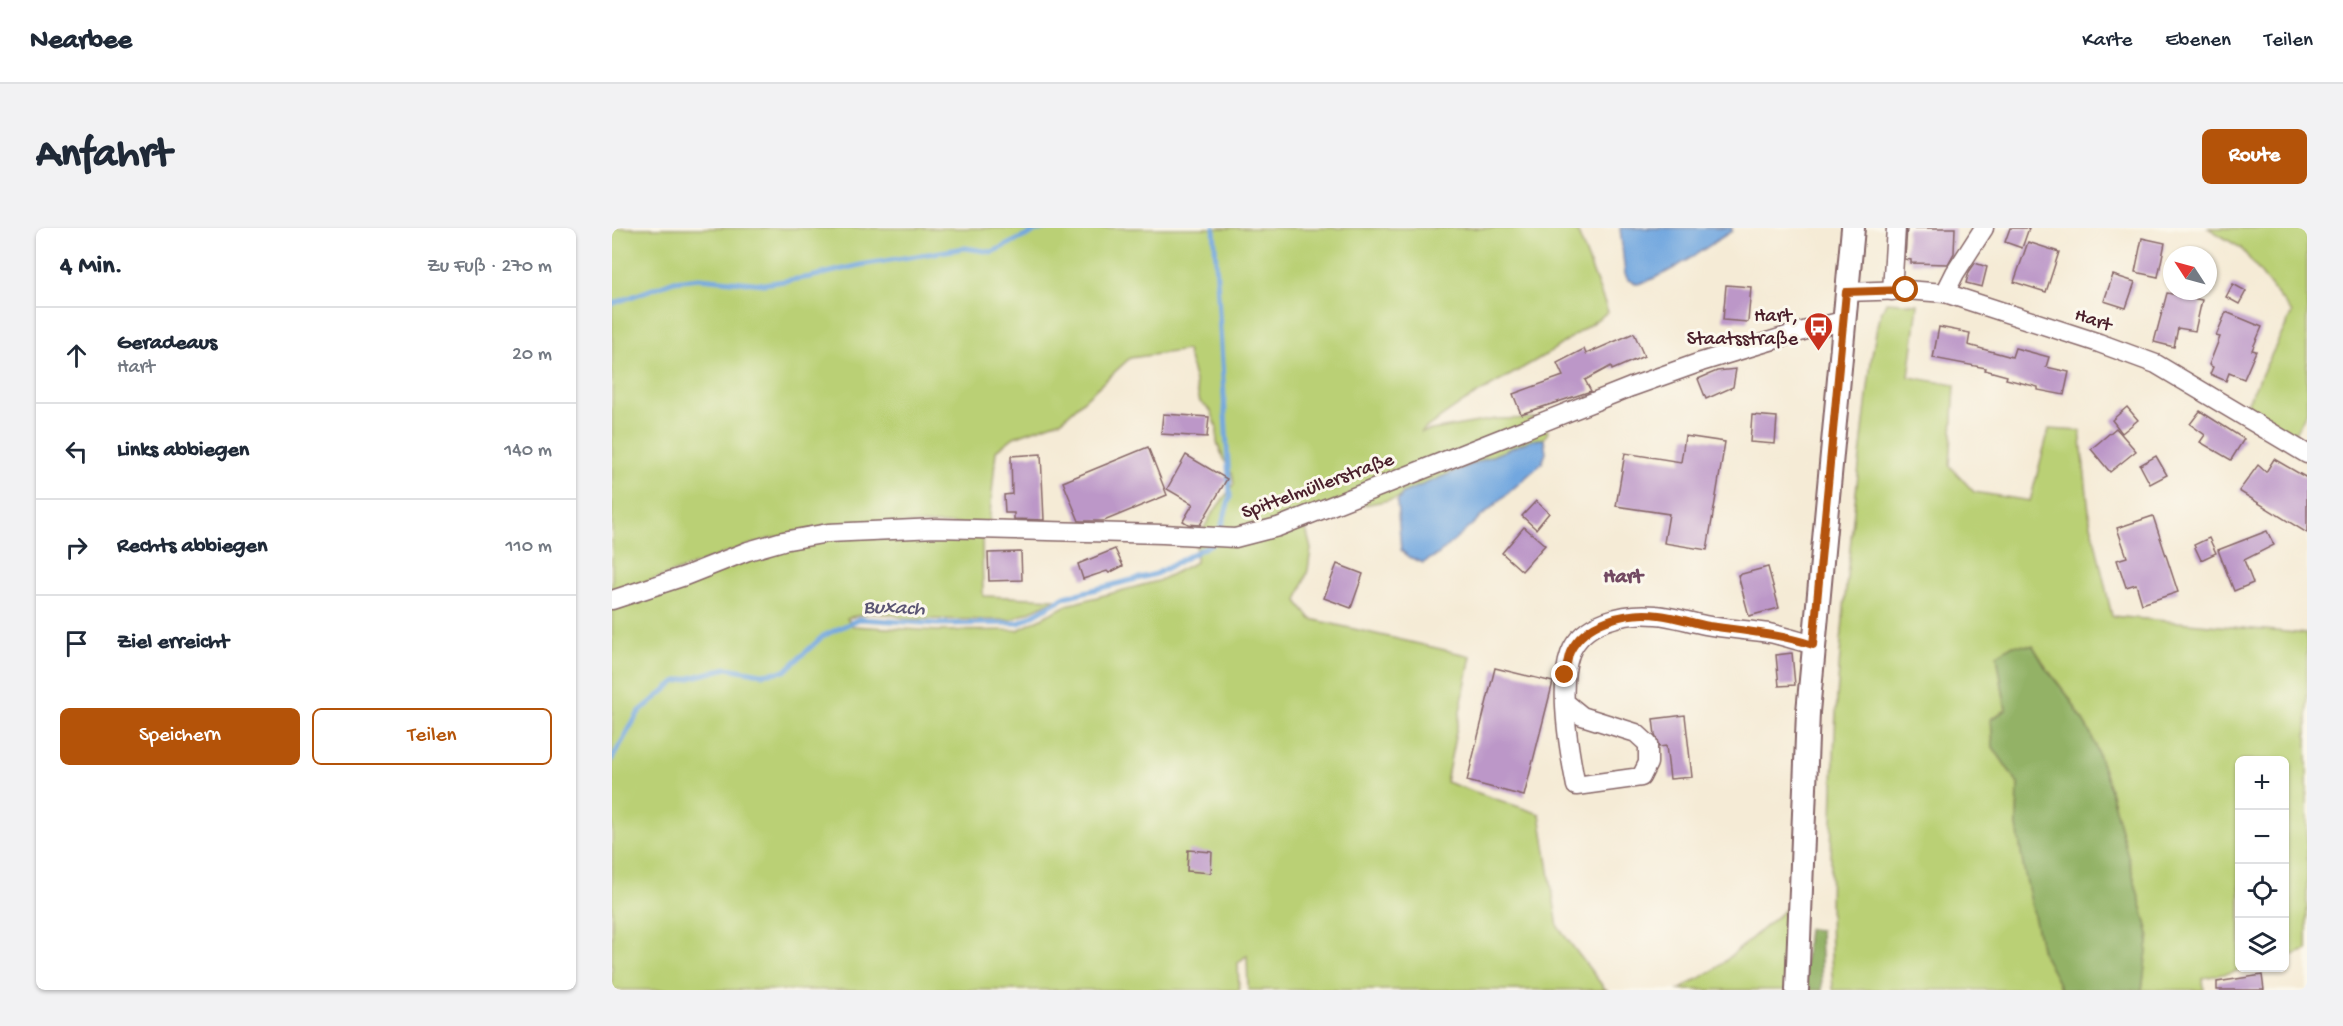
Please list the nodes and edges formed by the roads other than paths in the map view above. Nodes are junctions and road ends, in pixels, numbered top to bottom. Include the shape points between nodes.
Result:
1 (1853, 228) edge
2 (1896, 228) edge
3 (1984, 228) edge
4 (1892, 291) junction
5 (1846, 292) junction
6 (1945, 293) junction
7 (1843, 321) junction
8 (2307, 454) edge
9 (612, 600) edge
10 (1813, 645) junction
11 (1566, 703) junction
12 (1797, 990) edge

1 - 5 main road
2 - 4 street
3 - 6 street
4 - 5 street, Hart
4 - 6 street, Hart
5 - 7 main road
6 - 8 street, Hart via 2156,364
7 - 9 street, Spittelmüllerstraße via 1631,387 1278,527 1235,538 936,528 828,533 748,551
7 - 10 main road
10 - 11 street via 1769,633 1633,614 1604,621 1586,632 1570,652 1565,675
10 - 12 main road
11 - 11 street via 1576,786 1641,777 1648,763 1648,744 1635,733 1582,716

